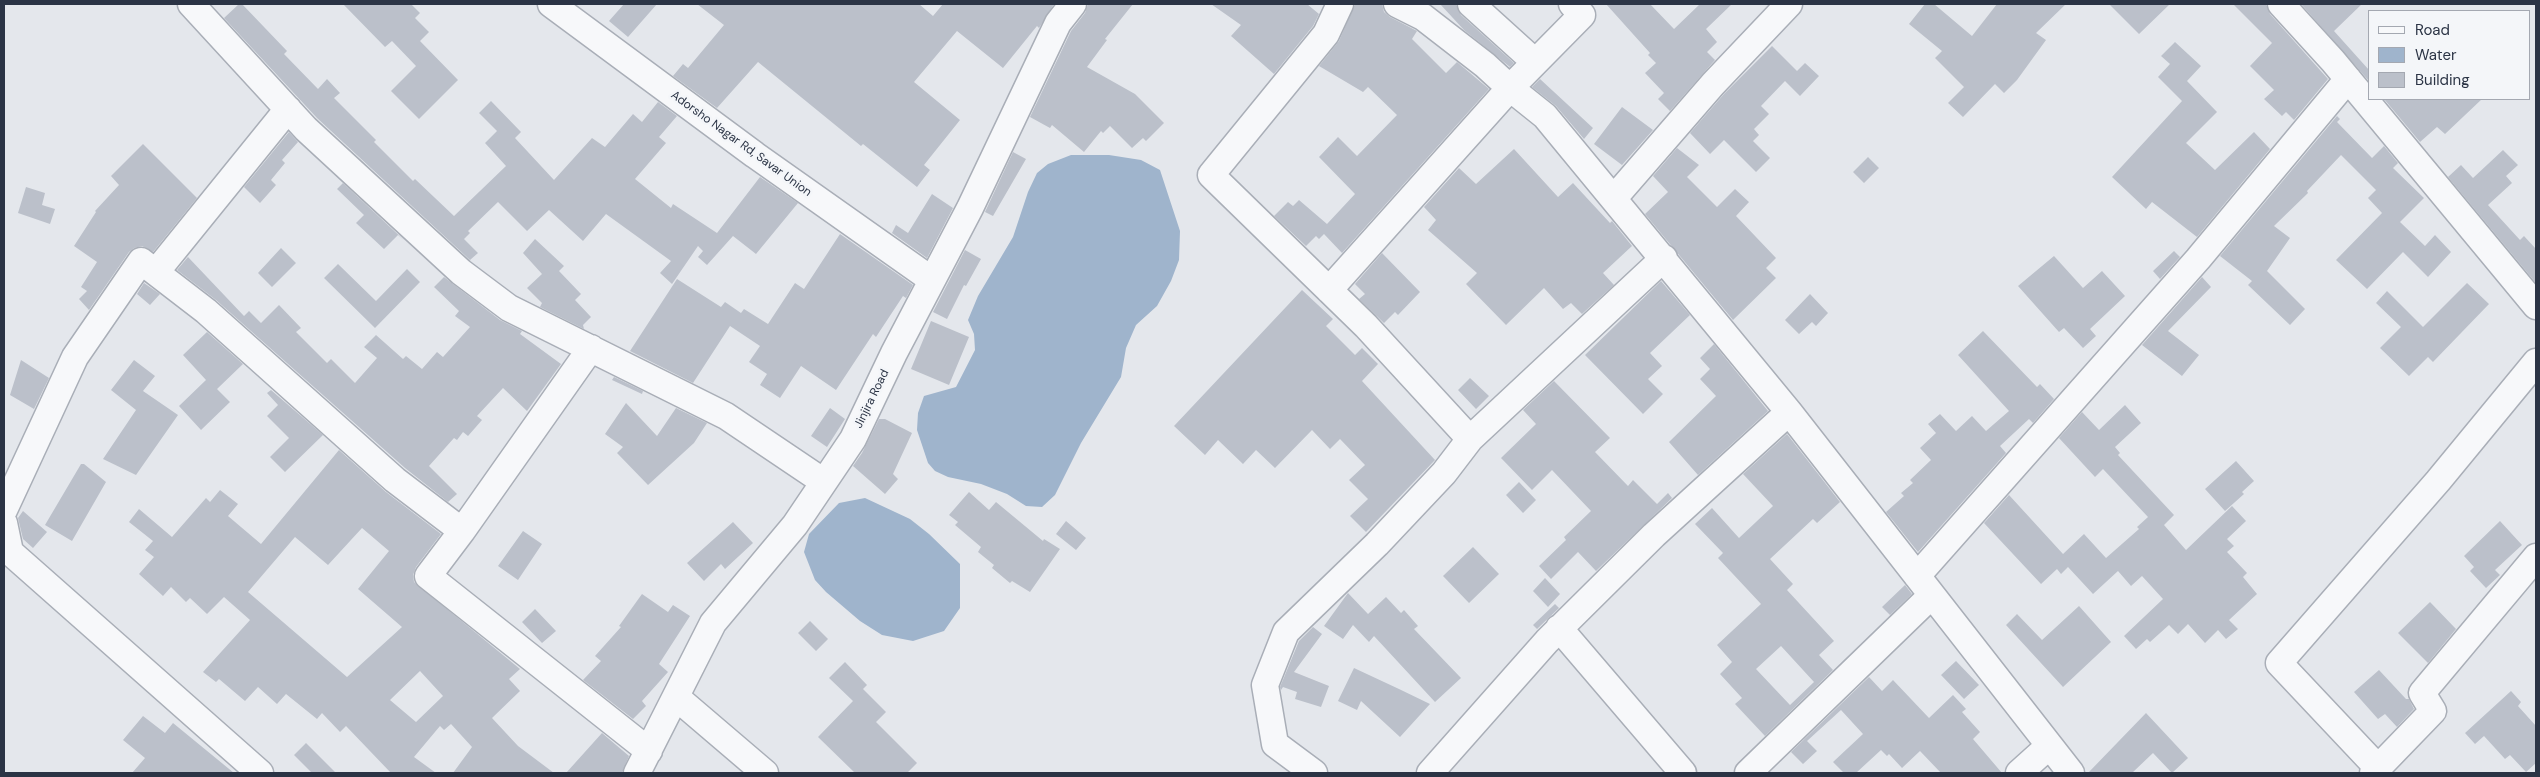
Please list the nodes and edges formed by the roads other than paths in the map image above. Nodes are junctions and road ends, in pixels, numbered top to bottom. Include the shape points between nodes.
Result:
1 (191, 4) edge
2 (551, 4) edge
3 (1073, 4) edge
4 (1340, 4) edge
5 (1397, 4) edge
6 (1471, 4) edge
7 (1572, 4) edge
8 (1789, 4) edge
9 (2281, 4) edge
10 (1535, 62) junction
11 (2348, 79) junction
12 (1510, 88) junction
13 (288, 109) junction
14 (1614, 198) junction
15 (1664, 258) junction
16 (156, 272) junction
17 (932, 280) junction
18 (1329, 290) junction
19 (2536, 306) edge
20 (591, 348) junction
21 (2536, 362) edge
22 (1789, 412) junction
23 (1470, 439) junction
24 (824, 482) junction
25 (4, 510) edge
26 (4, 523) edge
27 (462, 531) junction
28 (2536, 557) edge
29 (1924, 585) junction
30 (1560, 628) junction
31 (676, 697) junction
32 (2049, 746) junction
33 (643, 762) edge
34 (2376, 771) edge
35 (260, 773) edge
36 (765, 773) edge
37 (1314, 773) edge
38 (1430, 773) edge
39 (1682, 773) edge
40 (1748, 773) edge
41 (2019, 773) edge
42 (2071, 773) edge

1 - 13 street
2 - 17 street, Adorsho Nagar Rd, Savar Union via 755,156
3 - 17 street, Jinjira Road via 1058,23
4 - 18 street via 1326,34 1211,176
5 - 12 street via 1423,17
6 - 10 street
7 - 10 street via 1582,15
8 - 14 street via 1713,84
9 - 11 street
10 - 12 street
11 - 19 street
11 - 29 street
12 - 14 street via 1545,116
12 - 18 street
13 - 16 street
13 - 20 street via 461,272 509,308
14 - 15 street
15 - 22 street
15 - 23 street
16 - 25 street via 141,260 76,357
16 - 27 street via 206,311 395,480
17 - 24 street, Jinjira Road via 853,439
18 - 23 street
20 - 24 street via 726,416
20 - 27 street
21 - 34 street via 2438,481 2279,663
22 - 29 street
22 - 30 street via 1654,535
23 - 37 street via 1444,473 1378,544 1286,632 1265,685 1275,744
24 - 31 street, Jinjira Road via 796,525 713,623
26 - 35 street via 10,552
27 - 33 street via 428,576
28 - 34 street via 2422,694 2433,711
29 - 32 street
29 - 40 street
30 - 38 street
30 - 39 street
31 - 33 street, Jinjira Road
31 - 36 street
32 - 41 street
32 - 42 street

